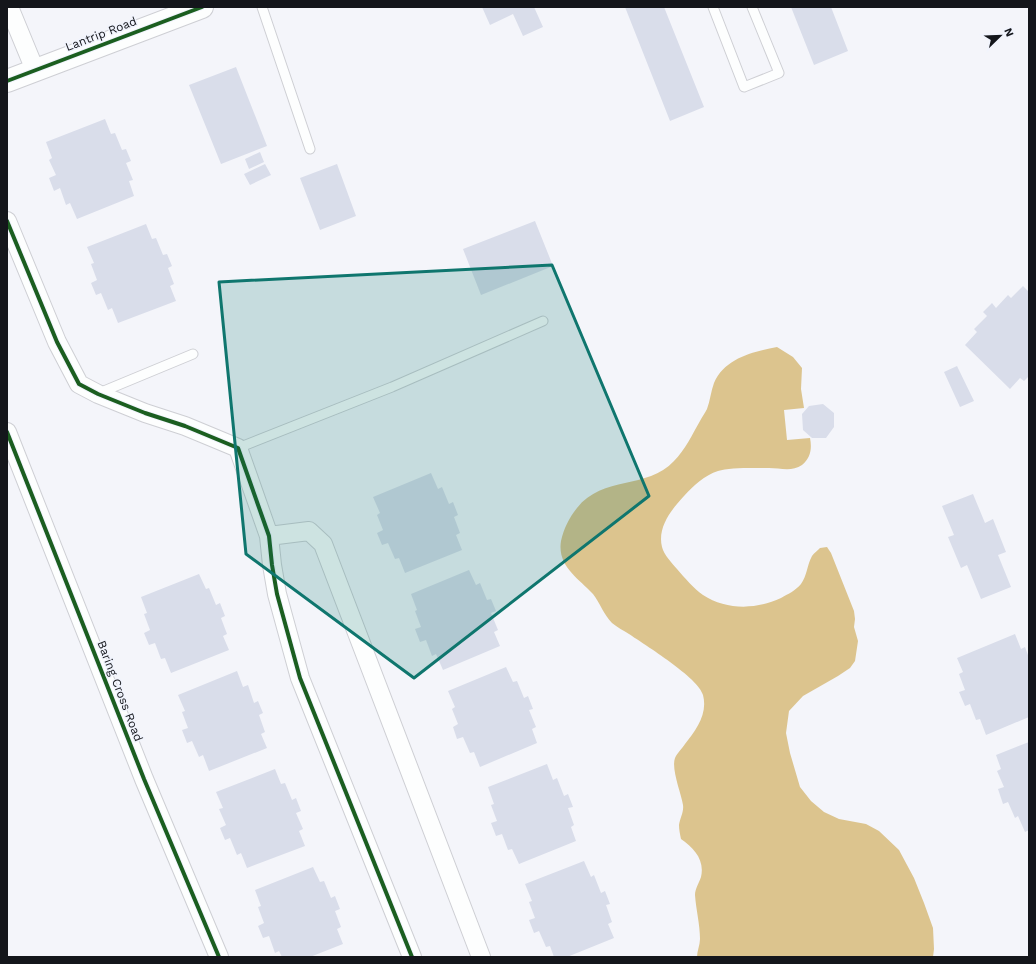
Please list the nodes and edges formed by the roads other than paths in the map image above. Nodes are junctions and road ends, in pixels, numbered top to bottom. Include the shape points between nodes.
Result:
1 (9, 7) edge
2 (202, 7) edge
3 (262, 7) edge
4 (713, 7) edge
5 (752, 7) edge
6 (35, 70) junction
7 (7, 81) edge
8 (310, 149) dead end
9 (7, 221) edge
10 (543, 321) dead end
11 (193, 354) dead end
12 (98, 394) junction
13 (7, 432) edge
14 (238, 448) junction
15 (269, 536) junction
16 (215, 956) edge
17 (412, 957) edge
18 (481, 957) edge

1 - 6 street
2 - 6 street, Lantrip Road
3 - 8 lane
4 - 5 lane via 744,87 779,74
6 - 7 street, Lantrip Road
9 - 12 street via 57,342 79,384
10 - 14 lane via 392,387
11 - 12 lane
12 - 14 street
13 - 16 street, Baring Cross Road
14 - 15 street
15 - 17 street via 277,594 300,678
15 - 18 street via 309,531 323,544

